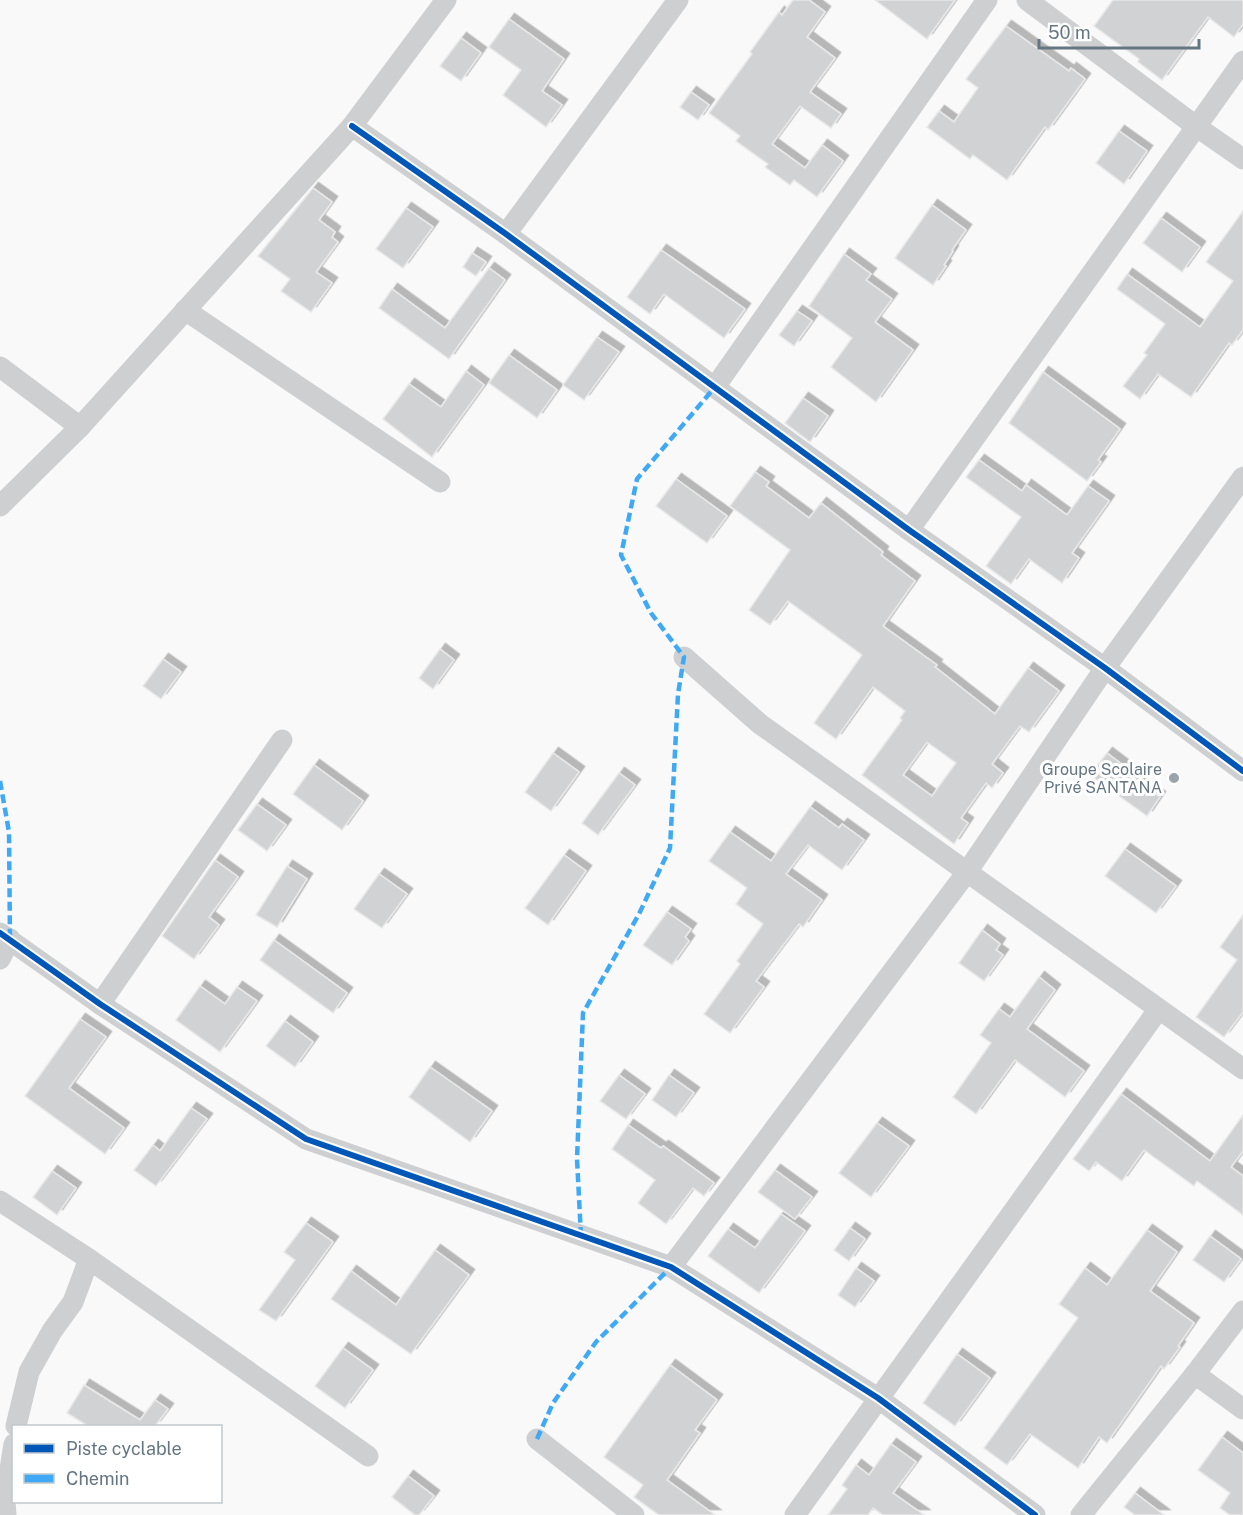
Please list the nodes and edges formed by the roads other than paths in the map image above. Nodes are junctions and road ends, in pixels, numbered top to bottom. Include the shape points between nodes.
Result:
1 (446, 0) edge
2 (678, 0) edge
3 (987, 0) edge
4 (1027, 0) edge
5 (1243, 61) edge
6 (352, 126) junction
7 (1197, 128) junction
8 (1243, 159) edge
9 (506, 234) junction
10 (185, 310) junction
11 (0, 367) edge
12 (715, 387) junction
13 (80, 427) junction
14 (1243, 477) edge
15 (440, 482) dead end
16 (0, 506) edge
17 (909, 530) junction
18 (684, 657) dead end
19 (1106, 668) junction
20 (282, 740) dead end
21 (1243, 771) edge
22 (967, 872) junction
23 (5, 936) edge
24 (0, 959) edge
25 (100, 1004) junction
26 (1158, 1010) junction
27 (1243, 1069) edge
28 (0, 1201) edge
29 (89, 1259) junction
30 (672, 1267) junction
31 (1243, 1311) edge
32 (1195, 1374) junction
33 (878, 1398) junction
34 (1243, 1409) edge
35 (16, 1425) edge
36 (537, 1439) dead end
37 (12, 1456) edge
38 (368, 1456) dead end
39 (4, 1505) edge
40 (634, 1515) edge
41 (795, 1515) edge
42 (1035, 1515) edge
43 (1081, 1515) edge

1 - 6 street
2 - 9 street
3 - 12 street
4 - 7 street
5 - 7 street
6 - 9 street
6 - 10 street
7 - 8 street
7 - 17 street
9 - 12 street
10 - 13 street
10 - 15 street
11 - 13 street
12 - 17 street
13 - 16 street
14 - 19 street
17 - 19 street
18 - 22 street via 760,724
19 - 21 street
19 - 22 street
20 - 25 street
22 - 26 street
22 - 30 street
23 - 24 street
23 - 25 street
25 - 30 street via 306,1139
26 - 27 street
26 - 33 street
28 - 29 street
29 - 35 street via 73,1302 29,1372
29 - 38 street
30 - 33 street
31 - 32 street
32 - 34 street
32 - 43 street
33 - 41 street
33 - 42 street
36 - 40 street
37 - 39 street

